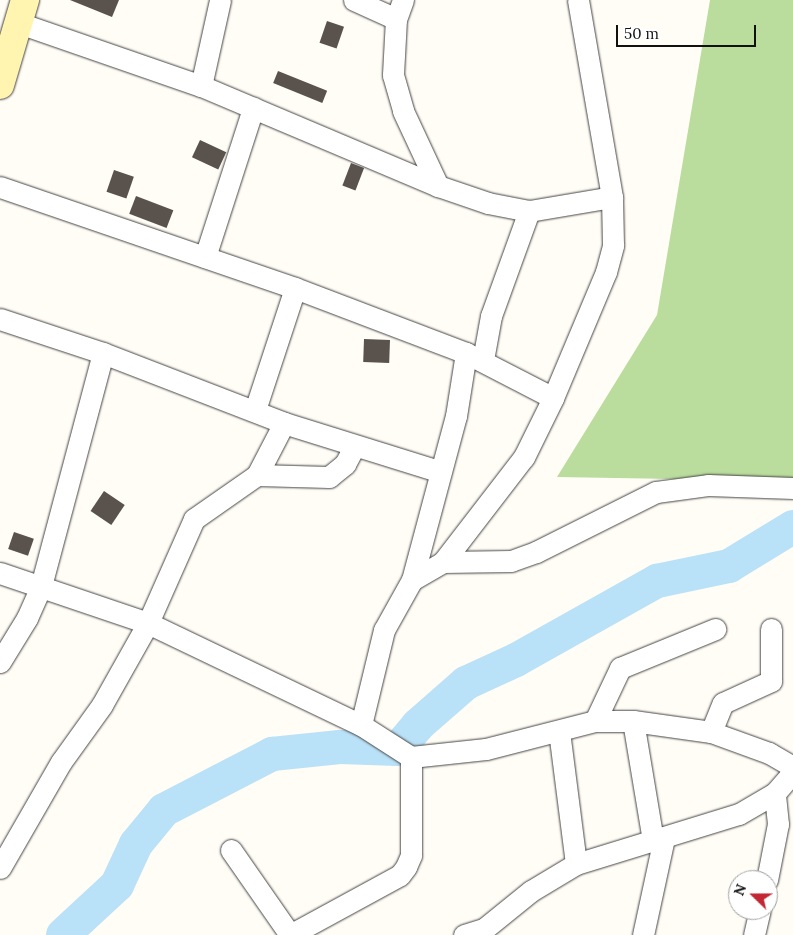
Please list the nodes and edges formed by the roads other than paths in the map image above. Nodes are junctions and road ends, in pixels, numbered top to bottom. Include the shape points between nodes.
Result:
1 (220, 0) edge
2 (354, 0) edge
3 (578, 0) edge
4 (399, 10) edge
5 (22, 11) edge
6 (0, 85) edge
7 (201, 86) junction
8 (253, 108) junction
9 (438, 186) junction
10 (0, 187) edge
11 (612, 197) junction
12 (530, 211) junction
13 (206, 257) junction
14 (295, 288) junction
15 (0, 319) edge
16 (103, 353) junction
17 (474, 356) junction
18 (553, 398) junction
19 (255, 410) junction
20 (284, 423) junction
21 (354, 447) junction
22 (440, 472) junction
23 (257, 475) junction
24 (793, 488) edge
25 (443, 562) junction
26 (0, 573) edge
27 (412, 580) junction
28 (41, 586) junction
29 (148, 623) junction
30 (715, 628) dead end
31 (771, 629) dead end
32 (0, 662) edge
33 (595, 721) junction
34 (633, 721) junction
35 (362, 725) junction
36 (559, 731) junction
37 (711, 732) junction
38 (401, 749) junction
39 (793, 767) edge
40 (793, 772) edge
41 (775, 793) junction
42 (659, 839) junction
43 (231, 850) dead end
44 (576, 864) junction
45 (0, 868) edge
46 (769, 870) edge
47 (758, 920) edge
48 (491, 932) edge
49 (290, 935) edge
50 (464, 935) edge
51 (643, 935) edge
52 (754, 935) edge

1 - 7 street
2 - 4 street
3 - 11 street
4 - 9 street via 392,52 397,94
5 - 6 main road
5 - 7 street
7 - 8 street
8 - 9 street
8 - 13 street
9 - 12 street via 488,203
10 - 13 street
11 - 12 street
11 - 18 street via 611,259
12 - 17 street
13 - 14 street
14 - 17 street
14 - 19 street
15 - 16 street
16 - 19 street
16 - 28 street
17 - 18 street
17 - 22 street
18 - 25 street via 524,457
19 - 20 street
20 - 21 street
20 - 23 street
21 - 22 street
21 - 23 street via 345,464 329,477
22 - 27 street
23 - 29 street via 194,519
24 - 25 street via 708,485 656,492 536,552 511,561
25 - 27 street
26 - 28 street
27 - 35 street via 381,639
28 - 29 street
28 - 32 street via 27,618
29 - 35 street
29 - 45 street via 102,705 61,762
30 - 33 street via 620,668
31 - 37 street via 771,680 723,703
33 - 34 street
33 - 36 street
34 - 37 street
34 - 42 street
35 - 38 street
36 - 38 street via 486,749
36 - 44 street
37 - 39 street via 755,746
38 - 49 street via 411,855 406,867 400,876
40 - 41 street
41 - 42 street via 740,814
41 - 46 street via 778,824
42 - 44 street
42 - 51 street
43 - 49 street
44 - 48 street via 531,891
47 - 52 street
48 - 50 street

